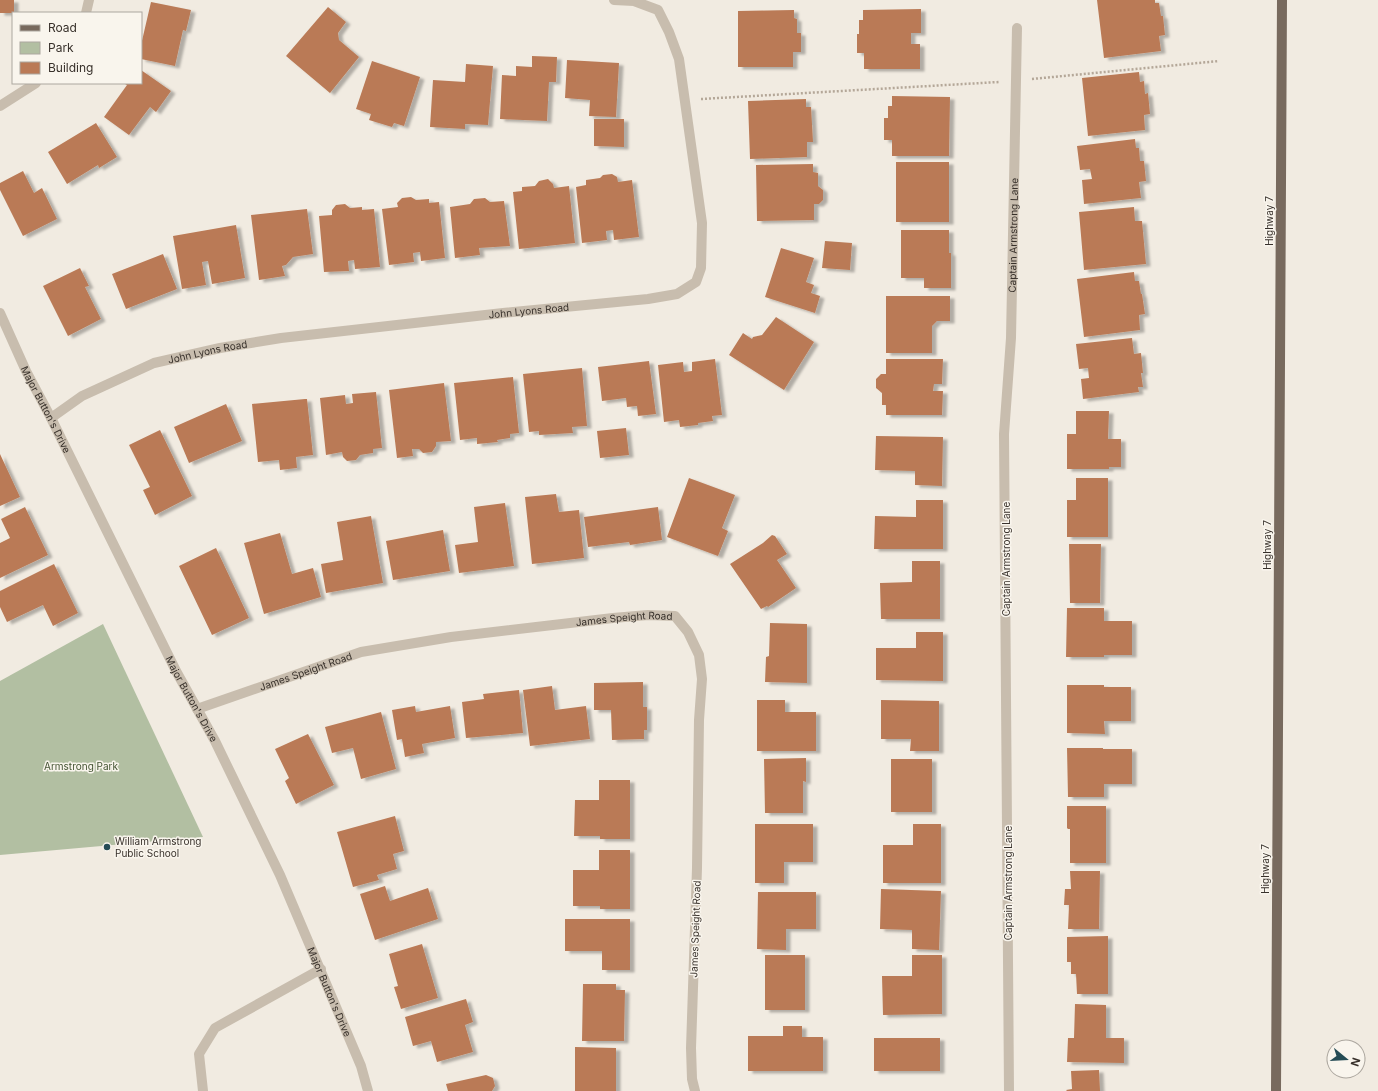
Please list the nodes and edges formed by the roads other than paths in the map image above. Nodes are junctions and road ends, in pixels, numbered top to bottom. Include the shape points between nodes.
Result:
1 (89, 0) edge
2 (614, 0) edge
3 (1282, 0) edge
4 (86, 12) edge
5 (1016, 28) dead end
6 (34, 84) edge
7 (0, 106) edge
8 (0, 313) edge
9 (51, 418) junction
10 (197, 709) junction
11 (321, 969) junction
12 (203, 1091) edge
13 (368, 1091) edge
14 (695, 1091) edge
15 (1009, 1091) edge
16 (1276, 1091) edge

1 - 4 street
2 - 9 street, John Lyons Road via 634,1 658,10 679,58 702,222 701,268 696,282 677,294 648,299 503,313 220,348 154,363 82,396
3 - 16 main road, Highway 7
5 - 15 street, Captain Armstrong Lane via 1011,338 1004,434
6 - 7 street
8 - 9 street, Major Button's Drive
9 - 10 street, Major Button's Drive
10 - 11 street, Major Button's Drive via 280,875
10 - 14 street, James Speight Road via 362,652 450,637 613,618 675,616 688,632 699,656 702,679 691,1048
11 - 12 street via 215,1028 200,1054
11 - 13 street, Major Button's Drive via 362,1066

